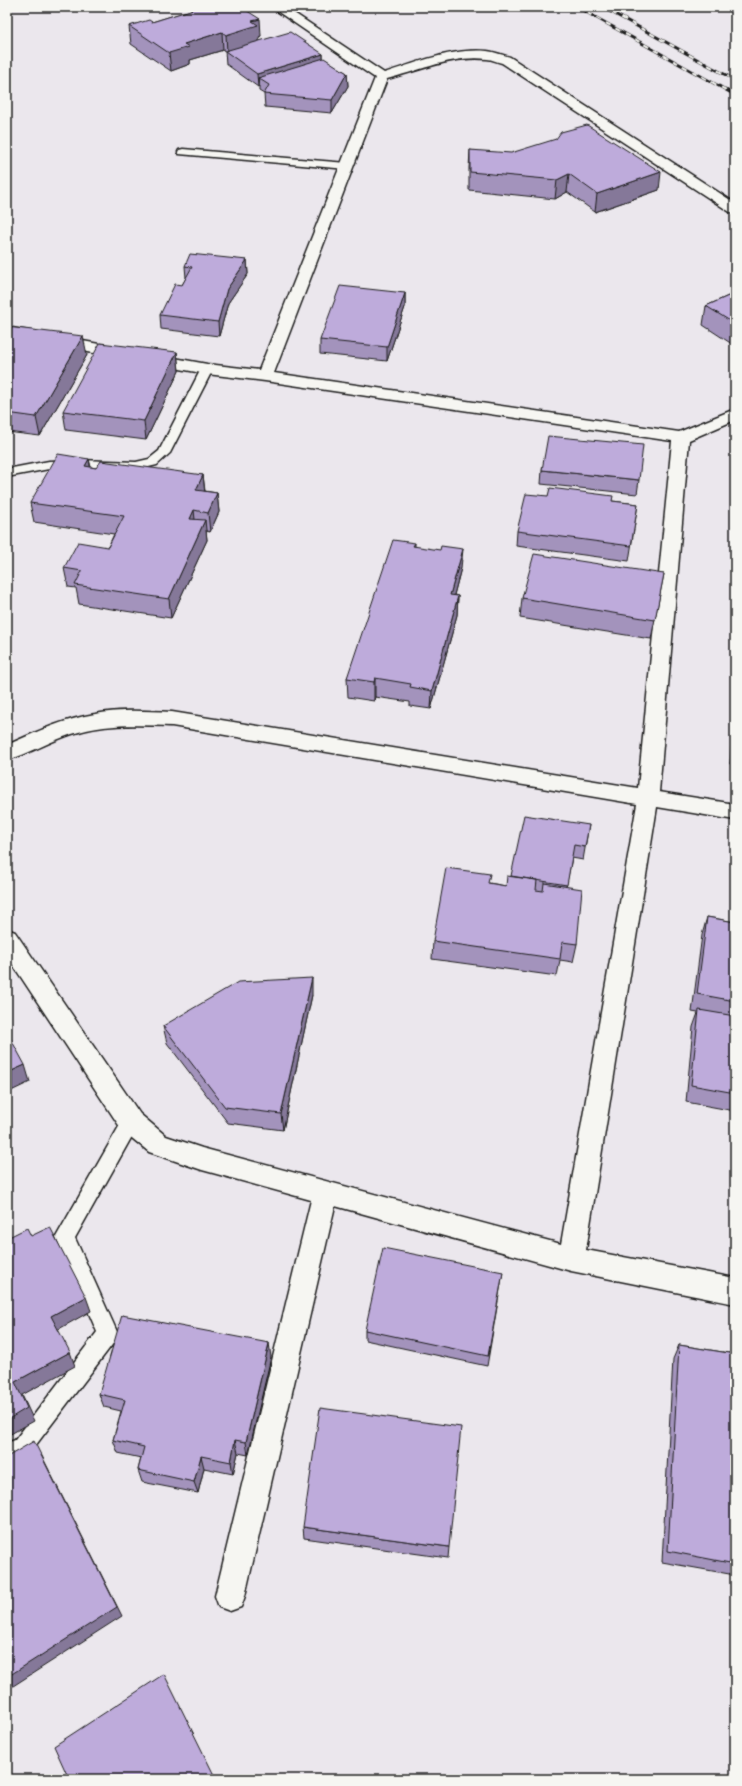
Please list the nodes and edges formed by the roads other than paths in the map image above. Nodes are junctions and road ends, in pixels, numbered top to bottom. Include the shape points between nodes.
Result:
1 (277, 7) edge
2 (382, 78) junction
3 (183, 152) dead end
4 (347, 166) junction
5 (735, 209) edge
6 (7, 332) edge
7 (207, 369) junction
8 (265, 376) junction
9 (735, 414) edge
10 (681, 437) junction
11 (7, 474) edge
12 (7, 753) edge
13 (648, 798) junction
14 (735, 812) edge
15 (7, 938) edge
16 (131, 1122) junction
17 (325, 1193) junction
18 (571, 1259) junction
19 (735, 1291) edge
20 (7, 1453) edge
21 (230, 1596) dead end

1 - 2 street
2 - 4 street
2 - 5 street via 473,54 490,55 506,60
3 - 4 lane
4 - 8 street
6 - 7 street
7 - 8 street
7 - 11 lane via 164,453 153,462 136,466 49,465
8 - 10 street
9 - 10 street
10 - 13 street
12 - 13 street via 55,732 86,723 120,718 172,719
13 - 14 street
13 - 18 street
15 - 16 street
16 - 17 street via 158,1144 202,1160
16 - 20 lane via 65,1237 108,1334 22,1447
17 - 18 street
17 - 21 street
18 - 19 street

